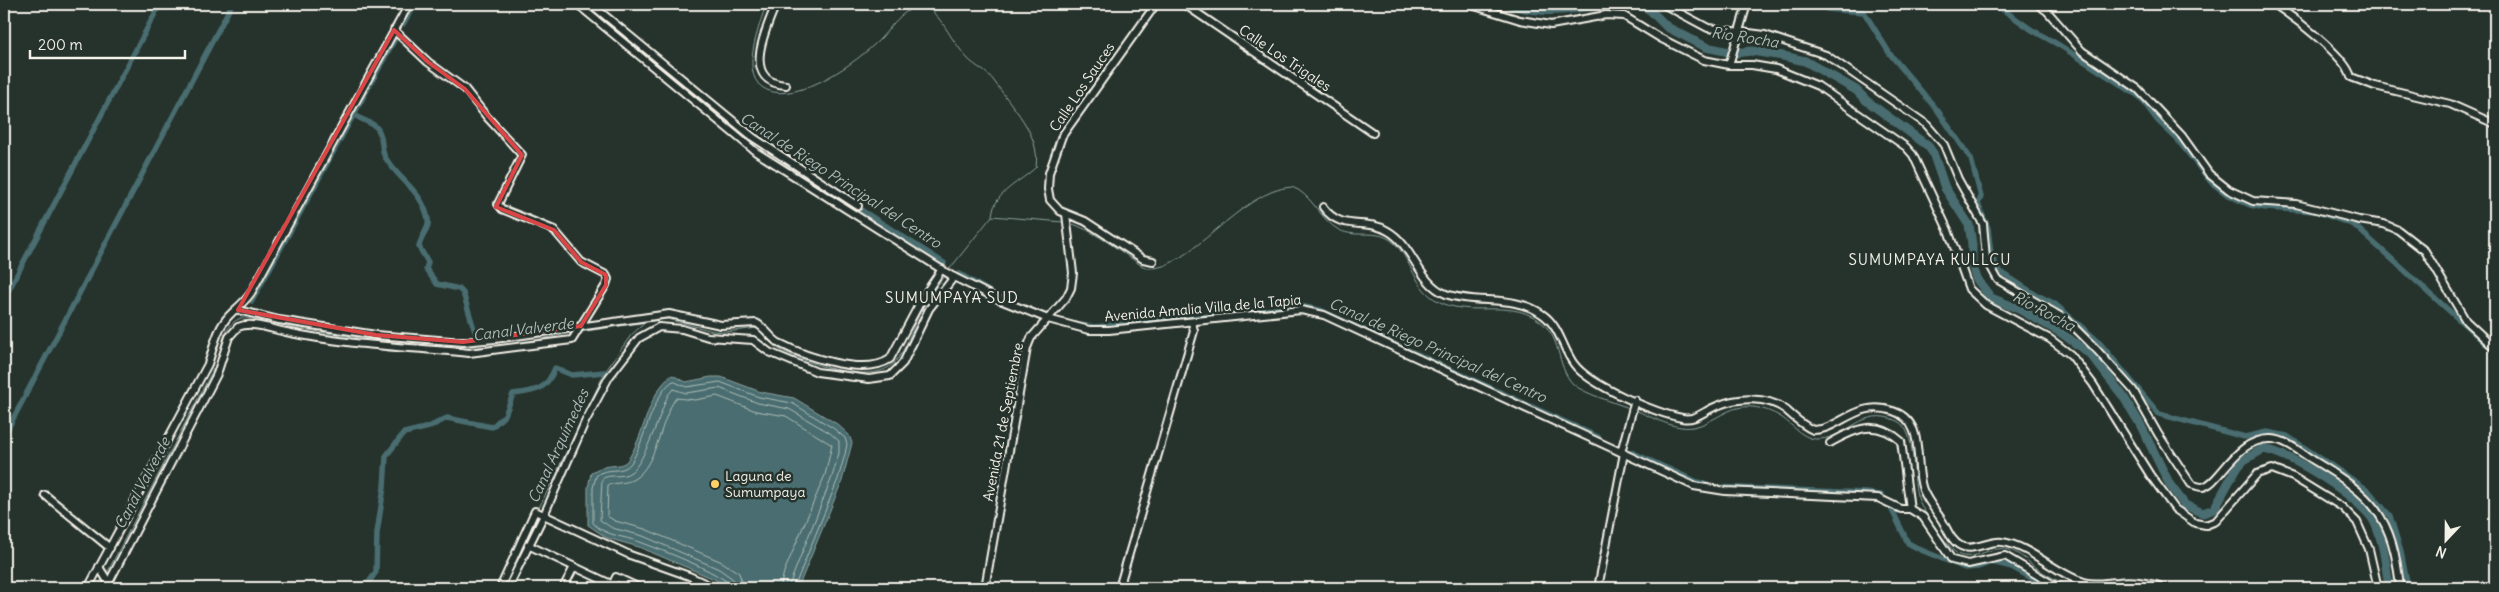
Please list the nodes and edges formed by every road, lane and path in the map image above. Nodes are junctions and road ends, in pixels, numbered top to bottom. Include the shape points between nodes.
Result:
1 (409, 4) edge
2 (577, 4) edge
3 (591, 4) edge
4 (776, 4) edge
5 (1156, 4) edge
6 (1184, 4) edge
7 (1468, 4) edge
8 (1663, 4) edge
9 (1747, 4) edge
10 (2037, 4) edge
11 (2274, 4) edge
12 (394, 30) junction
13 (1737, 32) junction
14 (1729, 63) junction
15 (786, 85) dead end
16 (2495, 124) edge
17 (1373, 133) dead end
18 (858, 206) dead end
19 (1323, 207) dead end
20 (1067, 216) junction
21 (1153, 261) dead end
22 (948, 273) junction
23 (238, 310) junction
24 (1048, 319) junction
25 (1192, 322) junction
26 (578, 330) junction
27 (2495, 348) edge
28 (1635, 402) junction
29 (1830, 443) dead end
30 (1622, 452) junction
31 (45, 495) dead end
32 (1910, 509) junction
33 (540, 513) junction
34 (528, 546) junction
35 (110, 548) junction
36 (574, 567) junction
37 (101, 570) junction
38 (107, 583) edge
39 (612, 587) edge
40 (712, 587) edge
41 (88, 588) edge
42 (500, 588) edge
43 (508, 588) edge
44 (564, 588) edge
45 (640, 588) edge
46 (985, 588) edge
47 (1118, 588) edge
48 (1598, 588) edge
49 (2059, 588) edge
50 (2166, 588) edge
51 (2378, 588) edge
52 (2400, 588) edge

1 - 12 street
2 - 22 street, Avenida Amalia Villa de la Tapia via 756,152
3 - 18 street via 754,138
4 - 15 street via 764,34 760,70 770,82
5 - 20 street, Calle Los Sauces via 1059,143 1048,189 1055,207
6 - 17 street, Calle Los Trigales
7 - 14 street via 1520,20 1551,25 1606,15 1624,16 1693,55
8 - 13 street via 1708,28
9 - 13 street
10 - 27 street via 2082,51 2138,89 2182,136 2209,174 2228,190 2253,201 2296,204 2384,224 2398,230 2426,251 2466,321
11 - 16 street via 2323,41 2351,77 2450,104
12 - 23 street via 251,293
12 - 26 street via 428,62 465,89 522,155 498,204 502,209 554,230 581,262 606,275 606,285
13 - 14 street
13 - 52 street via 1798,44 1833,58 1935,132 1983,224 1986,258 1998,280 2067,320 2096,349 2133,390 2191,484 2202,487 2208,484 2231,459 2252,443 2263,439 2281,441 2350,484 2380,512 2391,538
14 - 51 street via 1776,69 1818,86 1906,147 1918,163 1973,293 1986,305 2042,334 2071,355 2150,475 2183,517 2206,525 2216,521 2257,474 2272,469 2342,506 2363,533
19 - 28 street via 1338,221 1389,231 1408,250 1434,286 1446,294 1518,303 1541,313 1558,331 1579,370
20 - 21 street via 1084,221 1143,259
20 - 24 street, Avenida 21 de Septiembre via 1073,273 1071,288
22 - 24 street, Avenida Amalia Villa de la Tapia via 1000,300
22 - 26 street via 923,297 894,353 886,362 876,364 853,365 813,359 780,344 762,326 751,322 721,325 669,314
22 - 33 street via 903,362 890,376 855,378 817,372 769,352 754,340 708,337 682,328 660,327 639,338 609,377
23 - 26 street via 279,320 376,335 463,342
23 - 35 street via 230,314 220,328 208,364
24 - 25 street, Avenida Amalia Villa de la Tapia via 1089,330
24 - 46 street, Avenida 21 de Septiembre via 1031,338 1028,348
25 - 30 street, Avenida Amalia Villa de la Tapia via 1301,310 1324,315
25 - 47 street via 1194,331
26 - 38 street via 572,340 468,353 367,346 244,324 238,327 229,337 217,374
28 - 30 street
28 - 50 street via 1688,418 1724,403 1756,400 1784,409 1814,430 1865,410 1891,410 1911,422 1924,492 1959,545 1968,547 2000,541 2018,547 2051,568 2086,583 2134,582
29 - 32 street via 1851,432 1871,427 1888,430 1901,441
30 - 32 street, Avenida Amalia Villa de la Tapia via 1707,489 1878,498 1901,509
30 - 48 street
31 - 35 street
32 - 49 street, Avenida Amalia Villa de la Tapia via 1923,517 1952,560 1968,564 2006,556
33 - 34 street
33 - 40 street via 630,555
33 - 42 street
34 - 36 street
34 - 43 street
35 - 37 street
36 - 39 street
36 - 44 street
37 - 38 street
37 - 41 street
39 - 45 street via 616,577

